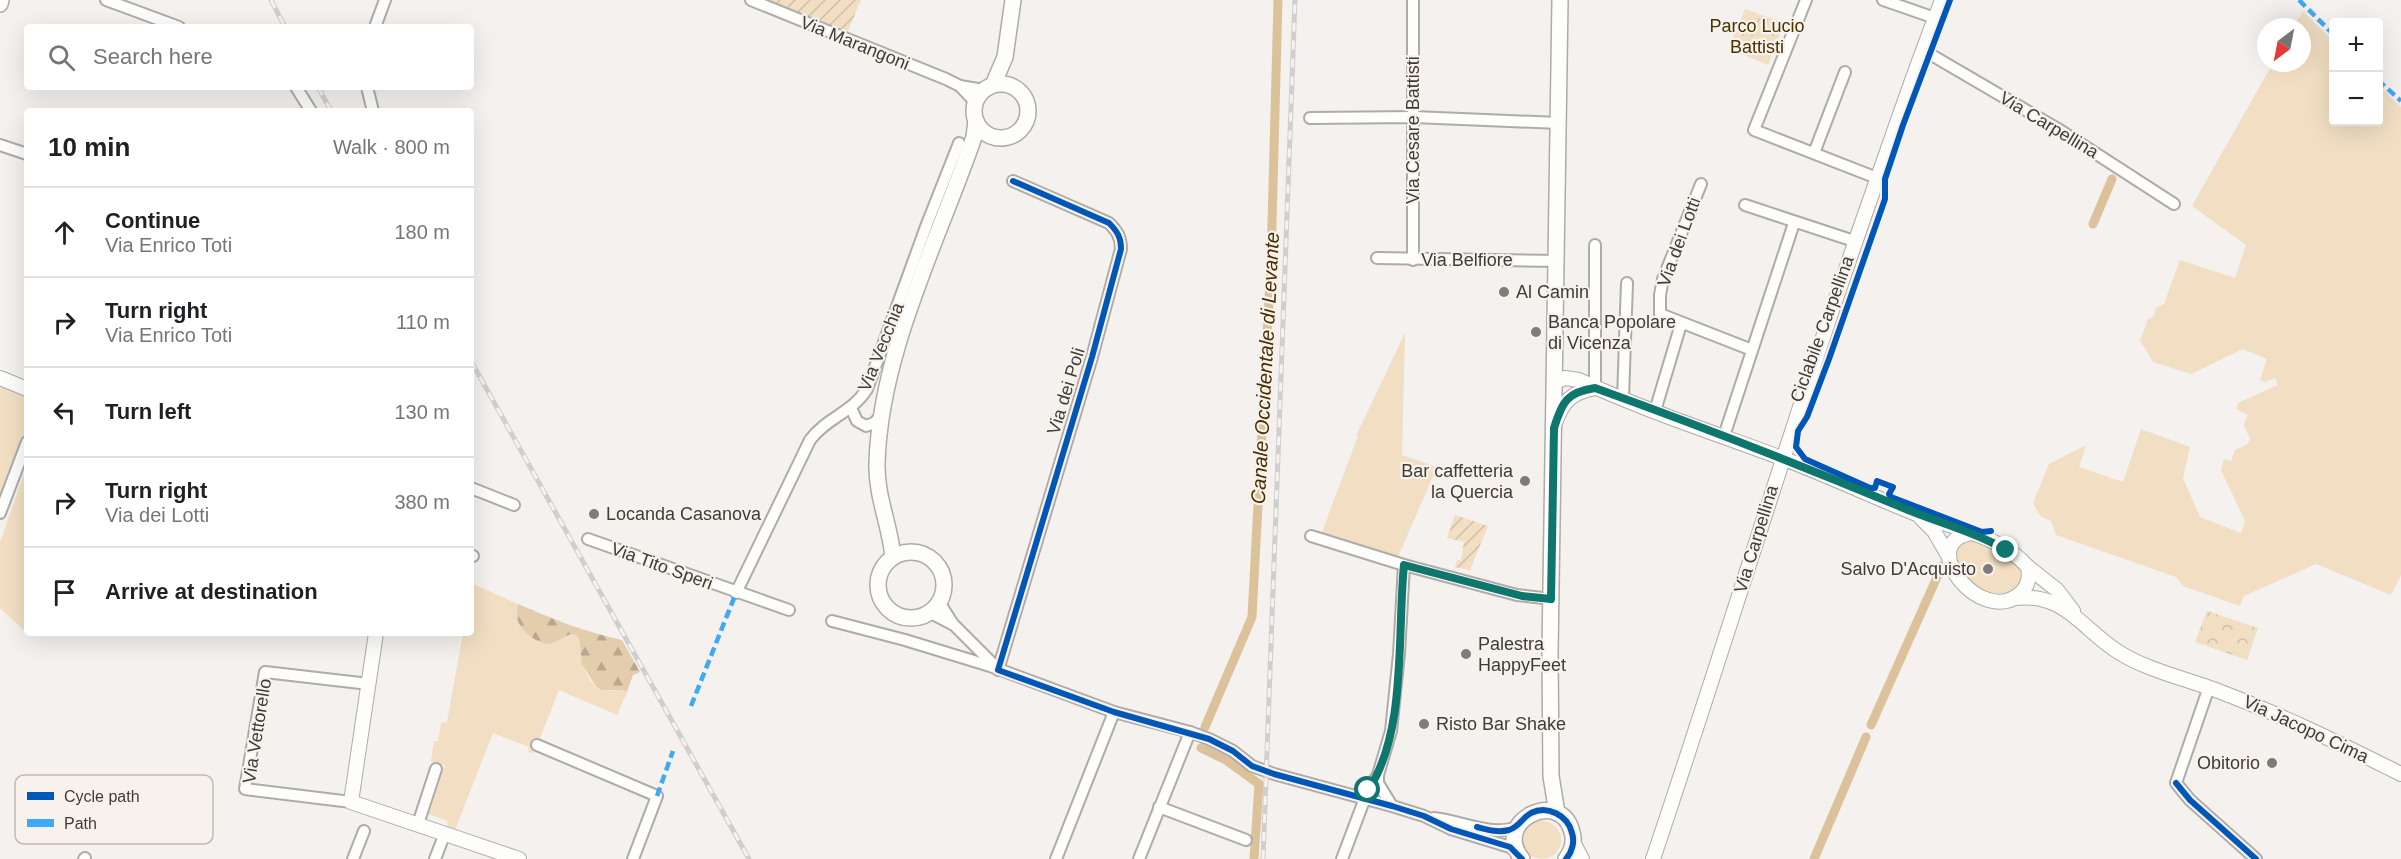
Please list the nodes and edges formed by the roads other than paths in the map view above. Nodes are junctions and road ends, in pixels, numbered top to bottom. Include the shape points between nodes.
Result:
1 (106, 0) edge
2 (386, 0) edge
3 (751, 0) edge
4 (1013, 0) edge
5 (1413, 0) edge
6 (1560, 0) edge
7 (1806, 0) edge
8 (1883, 0) edge
9 (1942, 0) edge
10 (1935, 18) junction
11 (171, 24) edge
12 (376, 24) edge
13 (1923, 50) junction
14 (1005, 57) junction
15 (1845, 72) dead end
16 (1016, 88) junction
17 (298, 90) edge
18 (368, 90) edge
19 (984, 92) junction
20 (309, 108) edge
21 (372, 108) edge
22 (1414, 117) junction
23 (1310, 118) dead end
24 (976, 121) junction
25 (1559, 123) junction
26 (996, 138) junction
27 (0, 145) edge
28 (965, 145) junction
29 (24, 153) edge
30 (1814, 153) junction
31 (1877, 178) junction
32 (1013, 181) dead end
33 (1701, 184) dead end
34 (2174, 204) dead end
35 (1745, 205) dead end
36 (1794, 223) junction
37 (1854, 241) junction
38 (1595, 245) dead end
39 (1377, 258) dead end
40 (1413, 260) junction
41 (1557, 261) junction
42 (1627, 283) dead end
43 (1681, 324) junction
44 (1752, 350) junction
45 (1555, 352) junction
46 (4, 380) edge
47 (1555, 382) junction
48 (1586, 386) junction
49 (24, 388) edge
50 (1623, 398) junction
51 (851, 408) junction
52 (1655, 411) junction
53 (881, 416) junction
54 (866, 426) junction
55 (1554, 428) junction
56 (1724, 436) junction
57 (878, 444) junction
58 (24, 450) edge
59 (1782, 458) junction
60 (474, 489) edge
61 (514, 505) dead end
62 (0, 513) edge
63 (1917, 514) junction
64 (1972, 533) junction
65 (1311, 536) dead end
66 (588, 539) dead end
67 (900, 555) junction
68 (1949, 557) junction
69 (1404, 565) junction
70 (2028, 567) junction
71 (736, 593) junction
72 (2012, 598) junction
73 (1551, 599) junction
74 (934, 607) junction
75 (789, 610) dead end
76 (2077, 617) junction
77 (832, 621) dead end
78 (376, 636) edge
79 (998, 669) junction
80 (369, 684) junction
81 (2209, 687) junction
82 (1114, 712) junction
83 (1190, 732) junction
84 (537, 745) dead end
85 (436, 769) dead end
86 (2401, 774) edge
87 (1378, 775) junction
88 (1551, 776) junction
89 (1365, 800) junction
90 (351, 802) junction
91 (1392, 806) junction
92 (1159, 807) junction
93 (1538, 811) junction
94 (1557, 813) junction
95 (1424, 816) junction
96 (418, 824) junction
97 (1518, 827) junction
98 (364, 831) dead end
99 (446, 833) junction
100 (1246, 840) dead end
101 (1573, 842) junction
102 (1520, 856) edge
103 (353, 859) edge
104 (435, 859) edge
105 (519, 859) edge
106 (633, 859) edge
107 (1056, 859) edge
108 (1139, 859) edge
109 (1342, 859) edge
110 (1566, 859) edge
111 (1582, 859) edge
112 (1653, 859) edge
113 (2256, 859) edge

1 - 11 street
2 - 12 street
3 - 19 street, Via Marangoni via 960,86
4 - 14 main road
5 - 22 street, Via Cesare Battisti
6 - 25 main road
7 - 30 street via 1754,130
8 - 10 street
9 - 10 street, Via Carpellina
10 - 13 street, Via Carpellina
13 - 31 street, Via Carpellina
13 - 34 street, Via Carpellina via 2058,129
14 - 16 main road
14 - 19 main road
15 - 30 street
16 - 19 main road via 1008,85
16 - 26 main road via 1026,99 1027,121 1011,137
17 - 20 street
18 - 21 street
19 - 24 main road
22 - 23 street
22 - 25 street
22 - 40 street, Via Cesare Battisti
24 - 26 main road via 984,132
24 - 28 main road
25 - 41 main road
26 - 28 main road
27 - 29 street
28 - 51 street, Via Vecchia via 927,224 867,389
28 - 53 main road via 894,361
30 - 31 street
31 - 37 street, Via Carpellina
32 - 79 street, Via dei Poli via 1109,223 1117,231 1121,249
33 - 43 street, Via dei Lotti via 1660,295 1660,314
35 - 36 street
36 - 37 street
36 - 44 street
37 - 59 street, Via Carpellina
38 - 48 street
39 - 40 street, Via Belfiore
40 - 41 street, Via Belfiore
41 - 45 main road
42 - 50 street
43 - 44 street, Via dei Lotti
43 - 52 street
44 - 56 street
45 - 47 main road
45 - 48 street via 1565,368
46 - 49 street
47 - 48 street via 1564,378
47 - 55 main road
48 - 50 street
48 - 55 street via 1568,398
50 - 52 street
51 - 54 street via 857,421
51 - 71 street, Via Vecchia via 810,440
52 - 56 street
53 - 54 street
53 - 57 main road
54 - 57 street
55 - 73 main road
56 - 59 street
57 - 67 main road via 879,493
58 - 62 street
59 - 63 street
59 - 112 street, Via Carpellina
60 - 61 street
63 - 64 street
63 - 68 street via 1934,531
64 - 68 street via 1957,538
64 - 70 street via 2021,558
65 - 69 street
66 - 71 street, Via Tito Speri
67 - 74 main road via 924,555 938,567 944,585
67 - 74 main road via 887,562 879,577 883,602 905,617 919,616
68 - 72 street via 1958,578 1975,594 1986,599
69 - 73 street via 1522,596
69 - 87 street via 1391,731
70 - 72 street via 2028,581 2020,594
70 - 76 street via 2057,590
71 - 75 street, Via Tito Speri
72 - 76 street via 2044,598
73 - 88 main road
74 - 79 street
76 - 81 street via 2121,654
77 - 79 street
78 - 80 street
79 - 82 street
80 - 90 street
80 - 90 street, Via Vettorello via 264,672 245,789
81 - 86 street, Via Jacopo Cima via 2297,722
81 - 113 street via 2176,783
82 - 83 street
82 - 107 street
83 - 89 street via 1233,751 1261,769
83 - 92 street
84 - 106 street via 657,796
85 - 96 street
87 - 89 street
87 - 91 street via 1378,783
88 - 93 main road
88 - 94 main road
89 - 91 street
89 - 109 street
90 - 96 street, Via Vettorello
91 - 95 street
92 - 100 street
92 - 108 street
93 - 94 main road
93 - 97 main road
94 - 101 main road via 1570,825
95 - 97 street via 1495,832
95 - 102 street via 1451,829 1503,844
96 - 99 street, Via Vettorello
97 - 102 main road via 1515,839
98 - 103 street
99 - 104 street
99 - 105 street, Via Vettorello
101 - 110 main road
101 - 111 street

